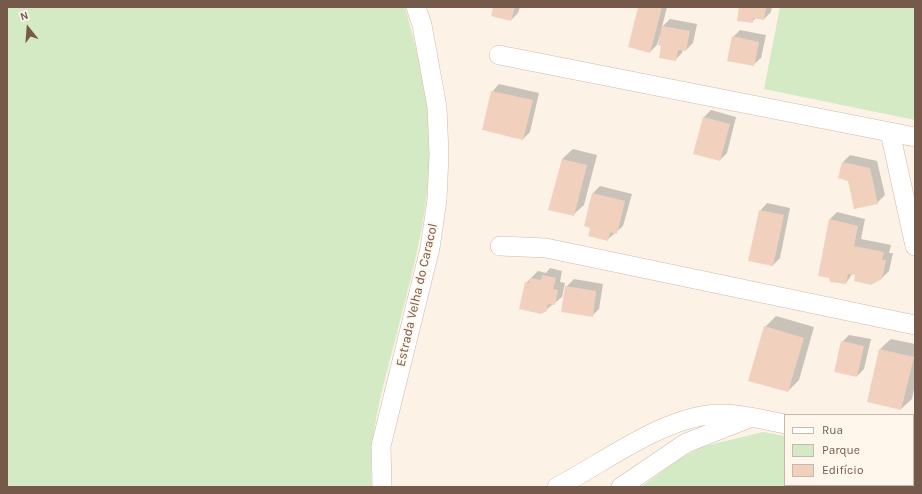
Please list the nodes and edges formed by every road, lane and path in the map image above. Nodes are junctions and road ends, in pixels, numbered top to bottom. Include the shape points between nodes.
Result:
1 (416, 7) edge
2 (499, 55) dead end
3 (890, 132) junction
4 (915, 137) edge
5 (500, 246) dead end
6 (915, 246) edge
7 (915, 324) edge
8 (750, 418) junction
9 (784, 424) edge
10 (382, 487) edge
11 (558, 487) edge
12 (621, 487) edge

1 - 10 street, Estrada Velha do Caracol via 422,25 437,106 437,200 430,248 381,446
2 - 3 street
3 - 4 street
3 - 6 street
5 - 7 street via 546,248
8 - 9 street
8 - 11 street via 722,414 697,417 614,453
8 - 12 street via 686,443

